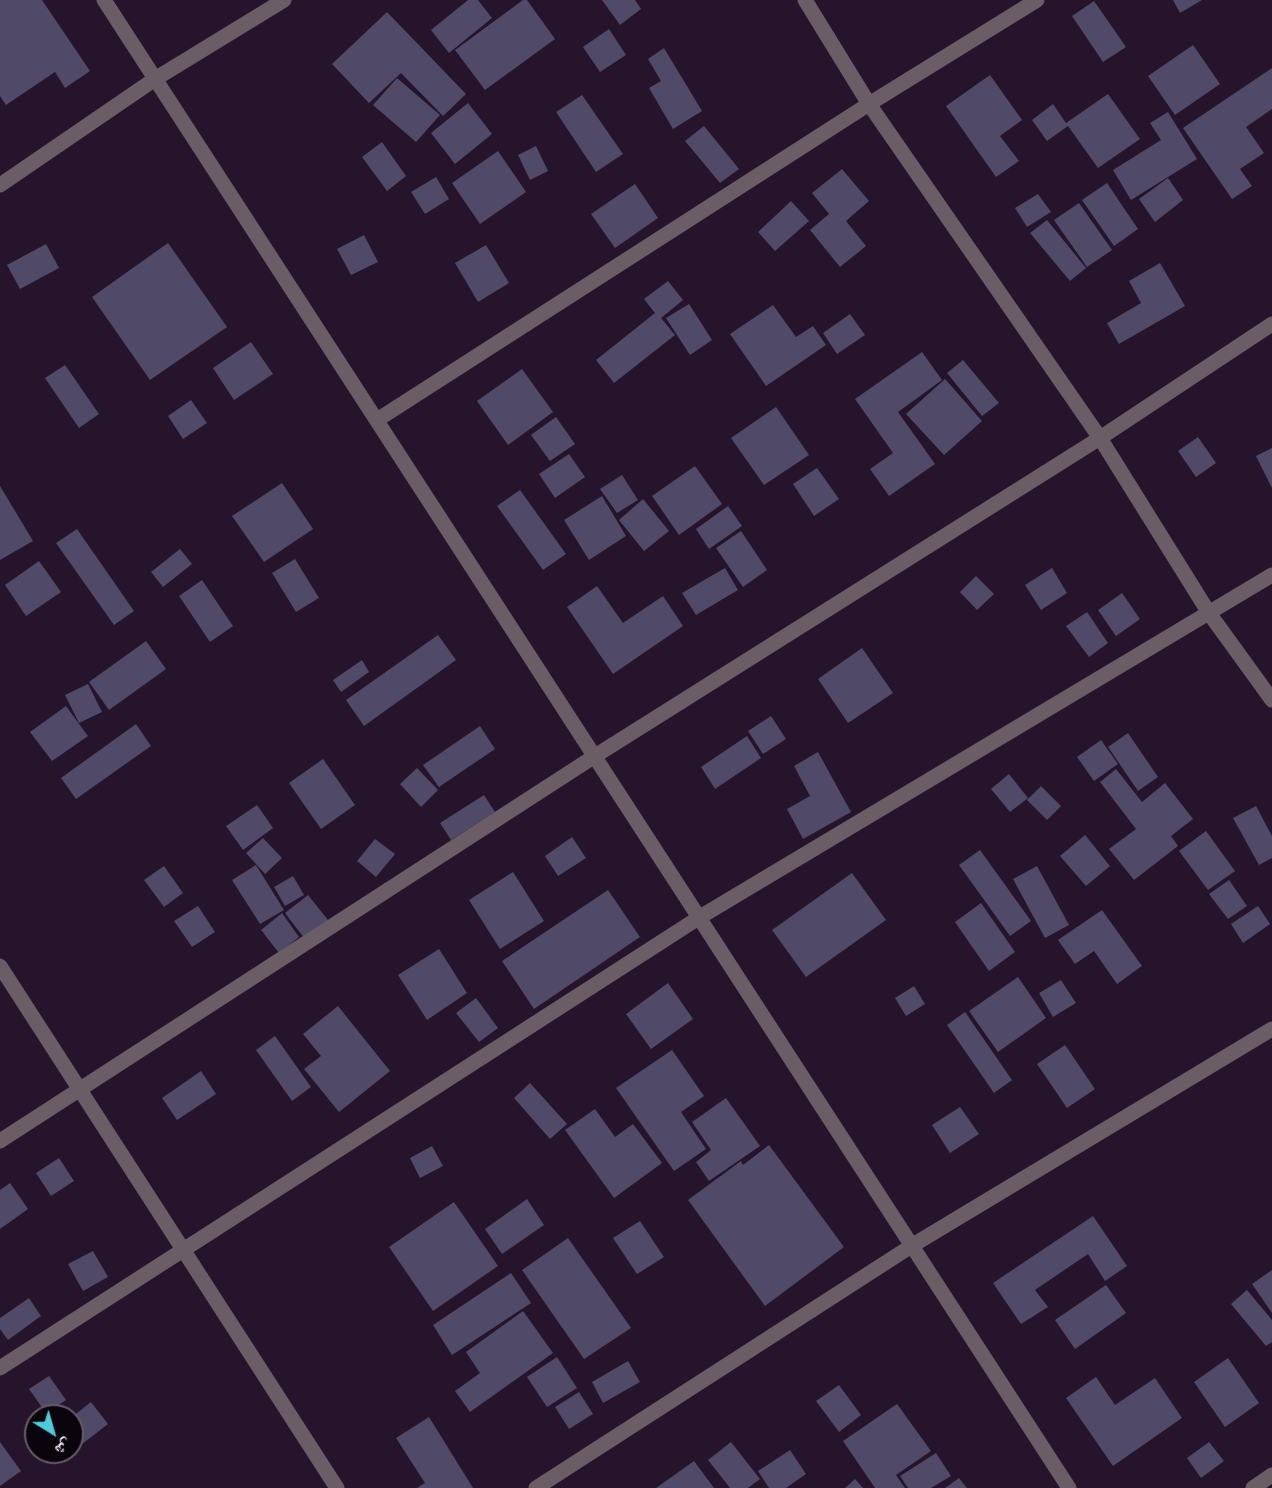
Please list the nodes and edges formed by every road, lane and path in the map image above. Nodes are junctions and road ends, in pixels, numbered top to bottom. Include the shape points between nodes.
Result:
1 (104, 0) edge
2 (284, 0) edge
3 (804, 0) edge
4 (1037, 0) edge
5 (154, 79) junction
6 (869, 104) junction
7 (0, 185) edge
8 (1272, 324) edge
9 (377, 420) junction
10 (1100, 438) junction
11 (1272, 575) edge
12 (1209, 613) junction
13 (1272, 700) edge
14 (595, 756) junction
15 (700, 917) junction
16 (0, 966) edge
17 (1272, 1029) edge
18 (79, 1089) junction
19 (0, 1141) edge
20 (913, 1245) junction
21 (183, 1250) junction
22 (0, 1368) edge
23 (1272, 1475) edge
24 (337, 1488) edge
25 (536, 1488) edge
26 (1070, 1488) edge
27 (1253, 1488) edge

1 - 5 street
2 - 5 street
3 - 6 street
4 - 6 street
5 - 7 street
5 - 9 street
6 - 9 street
6 - 10 street
8 - 10 street
9 - 14 street
10 - 12 street
10 - 14 street
11 - 12 street
12 - 13 street
12 - 15 street
14 - 15 street
14 - 18 street
15 - 20 street
15 - 21 street
16 - 18 street
17 - 20 street
18 - 19 street
18 - 21 street
20 - 25 street
20 - 26 street
21 - 22 street
21 - 24 street
23 - 27 street

